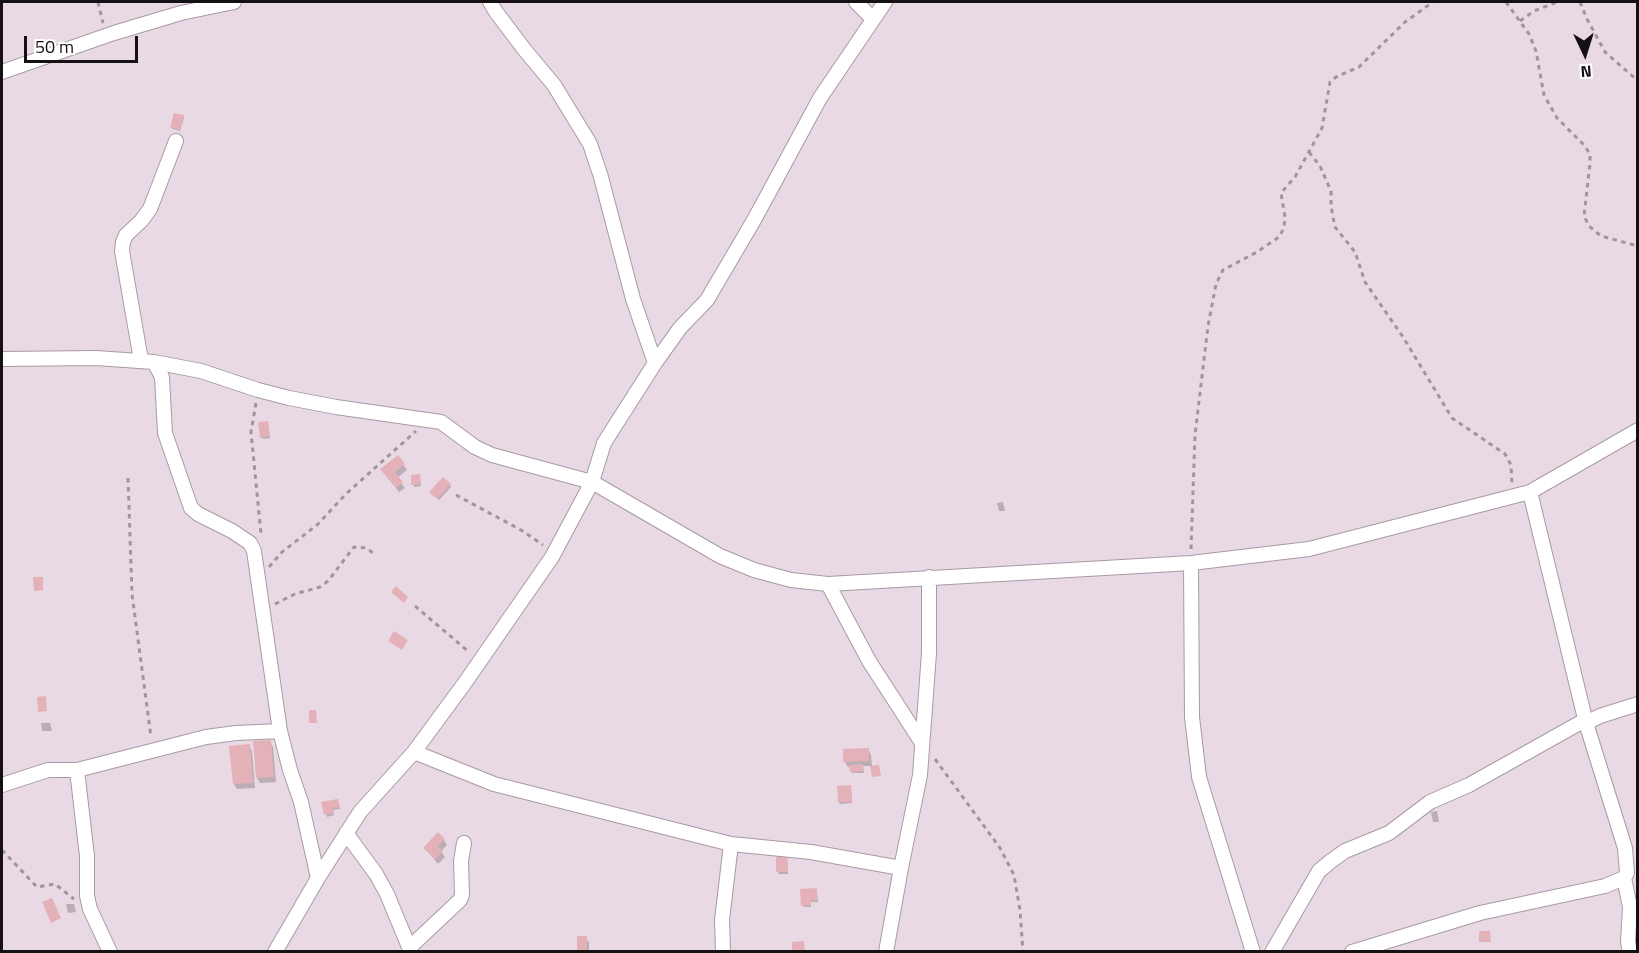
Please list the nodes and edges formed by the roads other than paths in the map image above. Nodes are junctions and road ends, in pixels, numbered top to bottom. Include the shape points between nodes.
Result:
1 (234, 2) edge
2 (490, 2) edge
3 (856, 2) edge
4 (885, 2) edge
5 (873, 19) junction
6 (2, 72) edge
7 (176, 141) dead end
8 (2, 358) edge
9 (148, 361) junction
10 (655, 363) junction
11 (1638, 430) edge
12 (592, 482) junction
13 (1530, 492) junction
14 (1191, 563) junction
15 (929, 577) junction
16 (828, 584) junction
17 (1638, 704) edge
18 (1585, 721) junction
19 (280, 731) junction
20 (922, 743) junction
21 (414, 752) junction
22 (77, 770) junction
23 (2, 785) edge
24 (346, 833) junction
25 (464, 843) dead end
26 (731, 844) junction
27 (901, 868) junction
28 (318, 878) junction
29 (1624, 878) junction
30 (410, 950) edge
31 (110, 951) edge
32 (275, 951) edge
33 (723, 951) edge
34 (886, 951) edge
35 (1253, 951) edge
36 (1272, 951) edge
37 (1352, 951) edge
38 (1630, 951) edge

1 - 6 street via 181,13
2 - 10 street via 554,85 590,144
3 - 5 street
4 - 5 street
5 - 10 street via 820,98 707,300
7 - 9 street via 150,209 123,242
8 - 9 street
9 - 12 street via 336,406 441,422 492,455
9 - 19 street via 162,377 165,432 191,508 250,543 254,552
10 - 12 street via 604,443
11 - 13 street
12 - 16 street via 720,556 791,580
12 - 21 street via 555,552
13 - 14 street via 1309,549
13 - 18 street
14 - 15 street
14 - 35 street via 1192,717 1199,777
15 - 16 street
15 - 20 street via 929,652
16 - 20 street via 868,661
17 - 18 street
18 - 29 street via 1625,848 1628,866
18 - 36 street via 1430,802 1389,832 1331,861 1319,871
19 - 22 street via 206,737
19 - 28 street
20 - 27 street via 920,775
21 - 24 street
21 - 26 street via 494,784
22 - 23 street via 48,770
22 - 31 street via 87,856 87,896
24 - 28 street
24 - 30 street via 387,894
25 - 30 street via 460,900
26 - 27 street via 811,852
26 - 33 street via 722,920
27 - 34 street
28 - 32 street
29 - 37 street via 1605,886 1480,913
29 - 38 street via 1630,907

